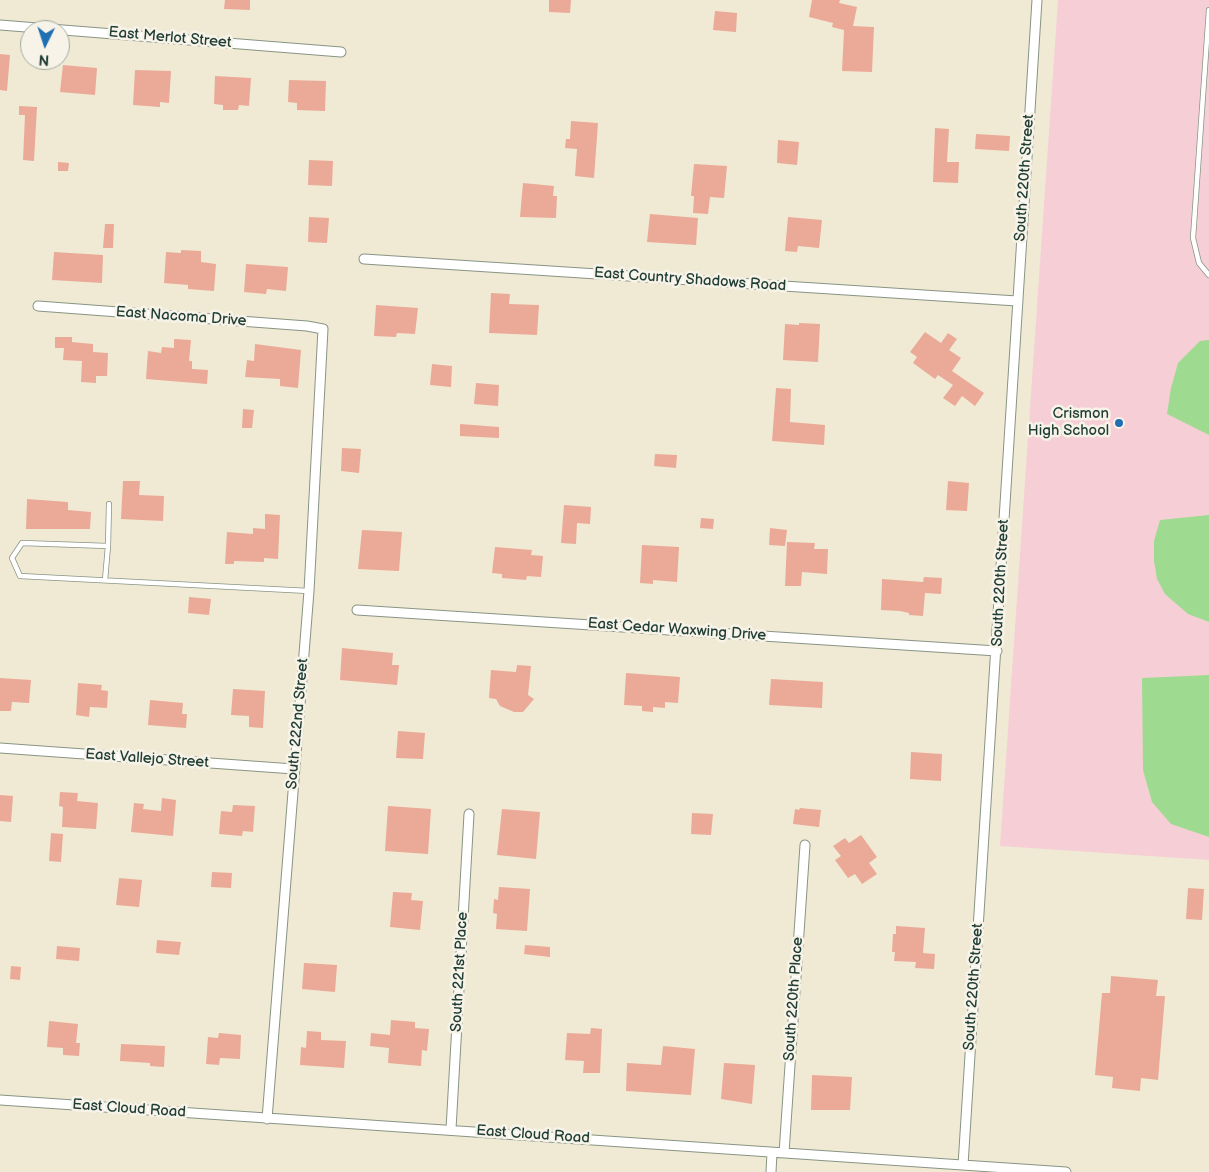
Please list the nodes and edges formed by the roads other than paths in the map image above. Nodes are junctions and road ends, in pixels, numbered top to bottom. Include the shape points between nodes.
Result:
1 (1037, 0) edge
2 (1209, 10) edge
3 (0, 25) edge
4 (341, 52) dead end
5 (364, 259) dead end
6 (1209, 275) edge
7 (1017, 301) junction
8 (38, 306) dead end
9 (323, 329) joint
10 (109, 504) dead end
11 (108, 546) junction
12 (105, 580) junction
13 (309, 591) junction
14 (357, 610) dead end
15 (997, 651) junction
16 (0, 748) edge
17 (294, 769) junction
18 (469, 814) dead end
19 (805, 845) dead end
20 (0, 1100) edge
21 (266, 1119) junction
22 (451, 1129) junction
23 (772, 1153) junction
24 (784, 1153) junction
25 (963, 1165) junction
26 (771, 1172) edge
27 (1066, 1172) edge

1 - 7 street, South 220th Street
2 - 6 lane via 1192,238 1199,263
3 - 4 street, East Merlot Street
5 - 7 street, East Country Shadows Road
7 - 15 street, South 220th Street
8 - 9 street, East Nacoma Drive
9 - 13 street, South 222nd Street
10 - 11 lane
11 - 12 lane
11 - 12 lane via 22,543 12,558 20,576
12 - 13 lane
13 - 17 street, South 222nd Street
14 - 15 street, East Cedar Waxwing Drive
15 - 25 street, South 220th Street
16 - 17 street, East Vallejo Street
17 - 21 street, South 222nd Street
18 - 22 street, South 221st Place
19 - 24 street, South 220th Place
20 - 21 street, East Cloud Road
21 - 22 street, East Cloud Road
22 - 23 street, East Cloud Road
23 - 24 street, East Cloud Road
23 - 26 street
24 - 25 street, East Cloud Road
25 - 27 street, East Cloud Road

